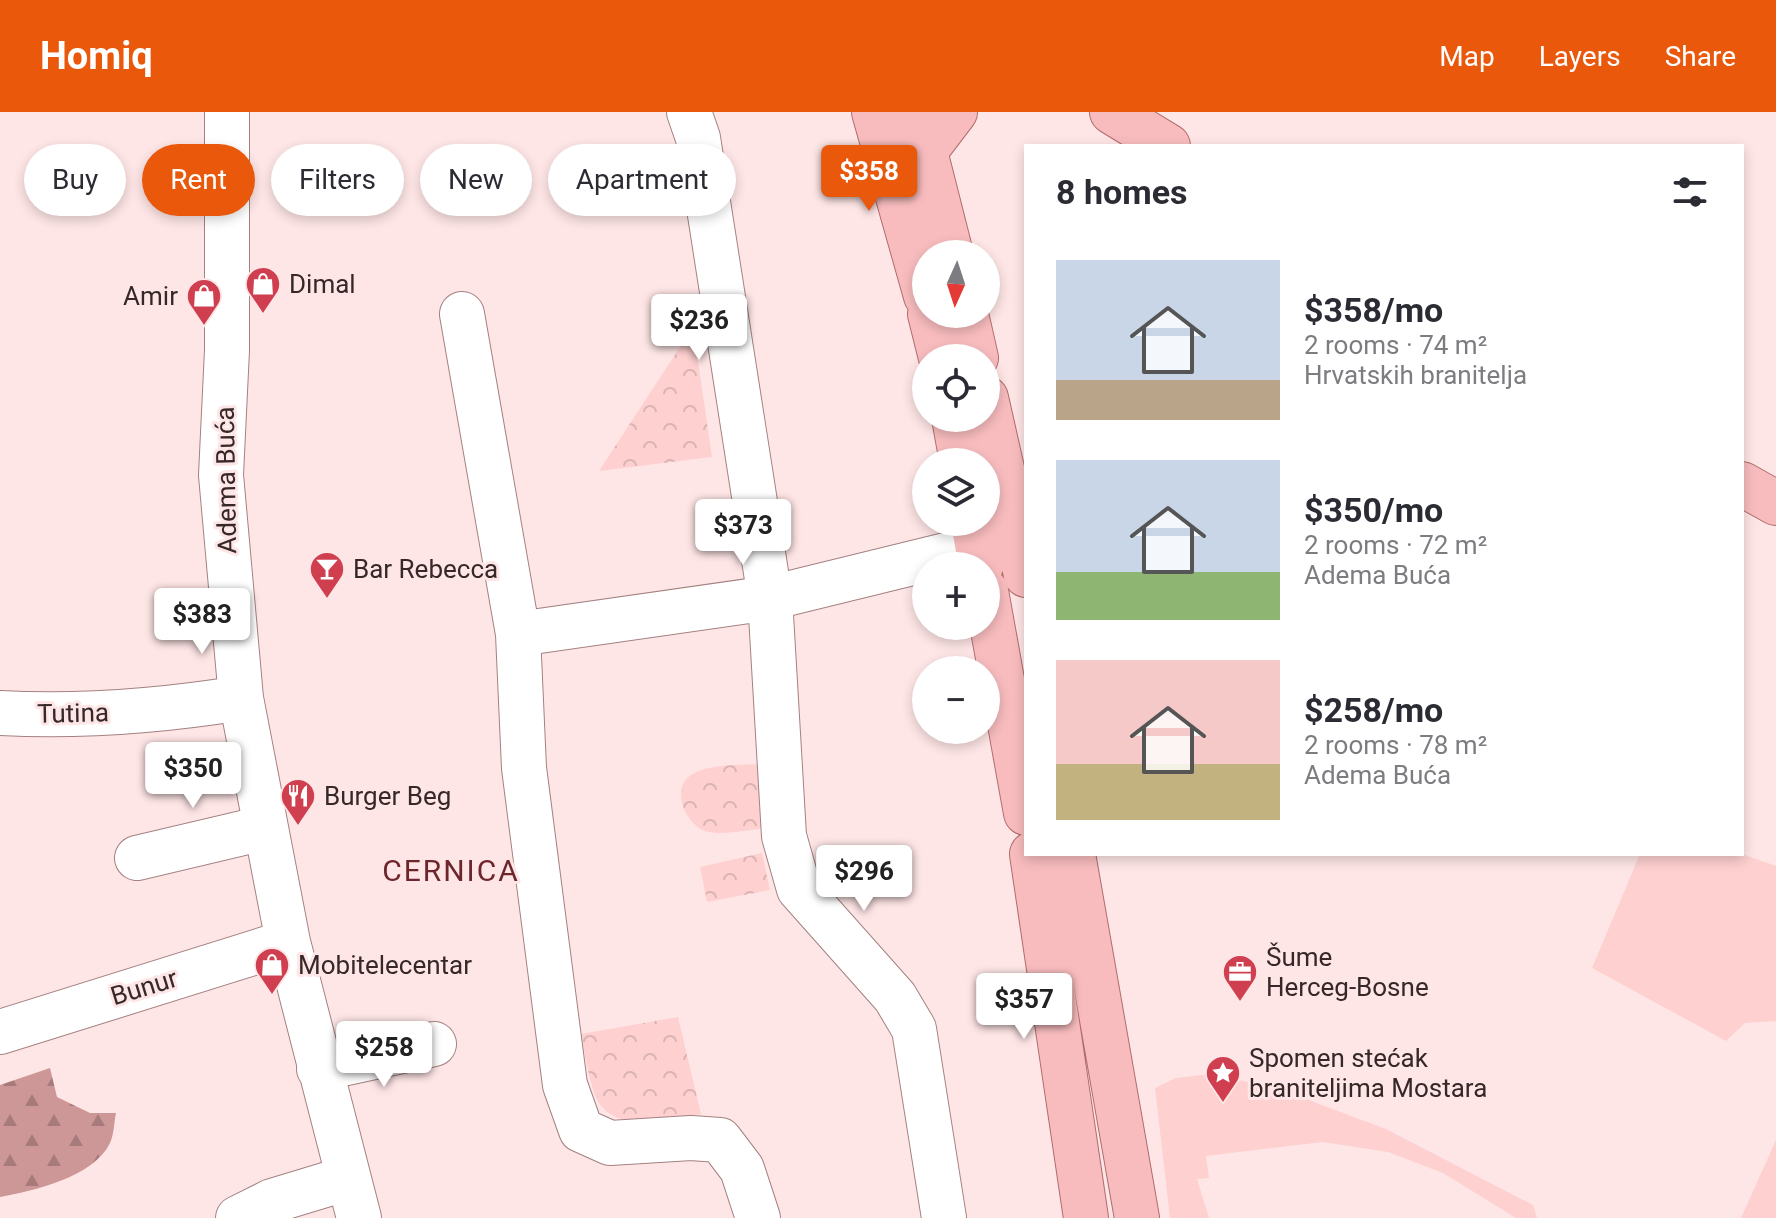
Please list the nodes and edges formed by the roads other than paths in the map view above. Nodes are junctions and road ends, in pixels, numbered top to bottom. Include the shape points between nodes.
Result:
1 (227, 112) edge
2 (689, 112) edge
3 (874, 112) edge
4 (955, 112) edge
5 (1112, 112) edge
6 (921, 131) edge
7 (1165, 144) edge
8 (948, 240) edge
9 (912, 246) edge
10 (462, 314) dead end
11 (994, 432) edge
12 (1744, 485) edge
13 (1776, 503) edge
14 (977, 545) edge
15 (1024, 566) edge
16 (770, 598) junction
17 (518, 634) junction
18 (995, 640) edge
19 (241, 698) junction
20 (0, 713) edge
21 (1024, 802) edge
22 (264, 828) junction
23 (1032, 856) edge
24 (1073, 856) edge
25 (137, 858) dead end
26 (288, 942) junction
27 (0, 1032) edge
28 (434, 1044) dead end
29 (319, 1069) junction
30 (354, 1198) edge
31 (238, 1218) edge
32 (758, 1218) edge
33 (944, 1218) edge
34 (1086, 1218) edge
35 (1137, 1218) edge

1 - 19 street, Adema Buća via 221,475
2 - 16 street via 698,138
3 - 9 main road
4 - 6 main road
5 - 7 main road
6 - 8 main road
10 - 17 street
11 - 15 main road
12 - 13 main road
14 - 16 street
16 - 17 street
16 - 33 street via 784,836 799,889 895,997 914,1029
17 - 32 street via 524,768 554,1007 565,1085 581,1130 610,1143 720,1140 742,1169
18 - 21 main road
19 - 20 street, Tutina via 65,716
19 - 22 street, Adema Buća
22 - 25 street
22 - 26 street, Adema Buća
23 - 34 main road
24 - 35 main road
26 - 27 street, Bunur
26 - 29 street, Adema Buća
28 - 29 street
29 - 30 street, Adema Buća
30 - 31 street via 272,1201

